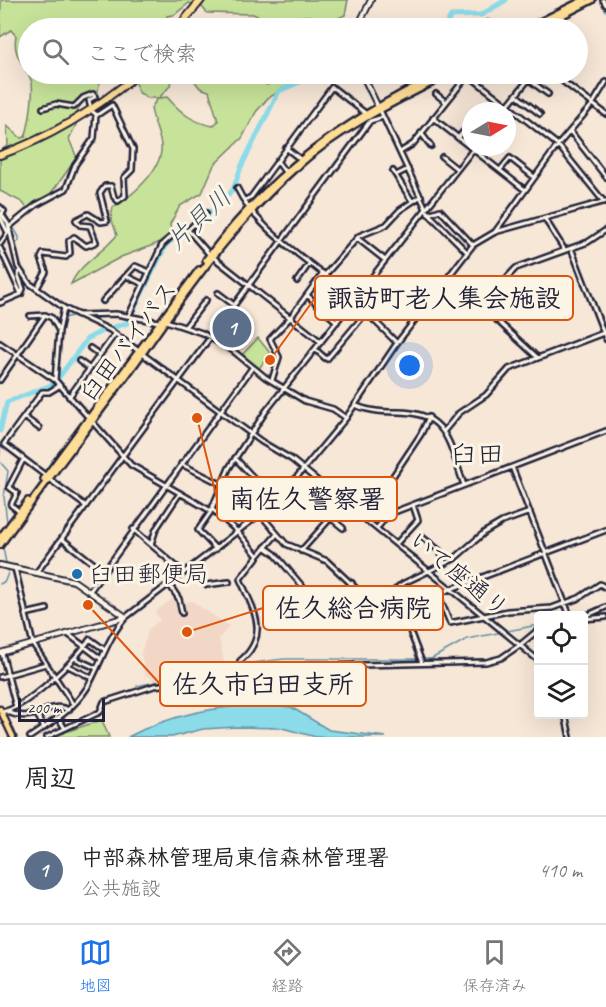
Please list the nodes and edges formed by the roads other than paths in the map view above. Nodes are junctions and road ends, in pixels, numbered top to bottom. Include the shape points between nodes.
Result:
1 (203, 0) edge
2 (371, 0) edge
3 (584, 0) edge
4 (592, 0) edge
5 (603, 0) edge
6 (606, 5) edge
7 (186, 18) edge
8 (190, 18) edge
9 (362, 18) edge
10 (548, 18) edge
11 (557, 18) edge
12 (120, 84) edge
13 (126, 84) edge
14 (367, 84) edge
15 (422, 84) edge
16 (427, 84) edge
17 (460, 84) edge
18 (481, 84) edge
19 (524, 84) edge
20 (538, 84) edge
21 (566, 84) edge
22 (606, 85) edge
23 (436, 94) dead end
24 (548, 94) dead end
25 (516, 95) junction
26 (446, 102) junction
27 (504, 102) edge
28 (510, 102) edge
29 (90, 105) dead end
30 (592, 105) junction
31 (43, 108) dead end
32 (378, 108) junction
33 (516, 111) edge
34 (365, 113) junction
35 (540, 114) dead end
36 (606, 114) edge
37 (383, 117) junction
38 (433, 118) junction
39 (62, 128) junction
40 (570, 131) junction
41 (421, 133) junction
42 (462, 133) edge
43 (458, 138) junction
44 (462, 140) edge
45 (558, 145) junction
46 (431, 146) dead end
47 (286, 148) junction
48 (400, 153) junction
49 (0, 155) edge
50 (468, 156) edge
51 (483, 156) edge
52 (442, 157) dead end
53 (300, 159) junction
54 (277, 161) junction
55 (408, 169) junction
56 (457, 169) junction
57 (500, 170) junction
58 (393, 171) dead end
59 (285, 172) junction
60 (396, 176) junction
61 (534, 177) junction
62 (606, 177) edge
63 (237, 188) dead end
64 (525, 190) junction
65 (421, 196) junction
66 (245, 200) junction
67 (412, 201) junction
68 (605, 202) edge
69 (0, 207) edge
70 (251, 208) junction
71 (426, 208) junction
72 (2, 213) edge
73 (206, 213) dead end
74 (428, 214) junction
75 (545, 219) junction
76 (10, 227) junction
77 (188, 230) junction
78 (606, 230) edge
79 (495, 232) junction
80 (357, 238) junction
81 (281, 242) junction
82 (473, 245) junction
83 (0, 246) edge
84 (571, 247) junction
85 (564, 249) junction
86 (467, 252) junction
87 (212, 256) junction
88 (385, 260) junction
89 (309, 264) junction
90 (20, 271) junction
91 (149, 272) junction
92 (324, 274) junction
93 (126, 276) junction
94 (297, 281) dead end
95 (444, 282) junction
96 (143, 284) junction
97 (249, 285) junction
98 (37, 288) junction
99 (218, 293) dead end
100 (21, 294) junction
101 (307, 295) junction
102 (206, 300) dead end
103 (353, 300) junction
104 (103, 301) dead end
105 (0, 303) edge
106 (234, 305) junction
107 (481, 305) junction
108 (64, 308) junction
109 (366, 313) junction
110 (45, 315) junction
111 (78, 315) junction
112 (30, 316) dead end
113 (131, 316) junction
114 (290, 318) junction
115 (337, 321) junction
116 (163, 322) junction
117 (185, 327) junction
118 (59, 331) junction
119 (605, 332) edge
120 (115, 334) junction
121 (210, 338) junction
122 (606, 339) edge
123 (321, 342) junction
124 (0, 343) edge
125 (397, 343) junction
126 (90, 348) dead end
127 (315, 349) junction
128 (140, 352) junction
129 (17, 355) junction
130 (100, 355) junction
131 (538, 358) junction
132 (79, 361) dead end
133 (252, 368) junction
134 (90, 369) junction
135 (0, 380) edge
136 (178, 381) junction
137 (272, 381) junction
138 (57, 383) junction
139 (285, 387) junction
140 (69, 397) junction
141 (355, 405) junction
142 (219, 411) junction
143 (24, 417) junction
144 (429, 417) junction
145 (346, 418) junction
146 (90, 420) junction
147 (39, 428) dead end
148 (444, 431) junction
149 (606, 431) edge
150 (251, 435) junction
151 (123, 456) junction
152 (235, 458) junction
153 (23, 460) junction
154 (181, 464) junction
155 (512, 467) junction
156 (303, 469) junction
157 (48, 477) junction
158 (221, 484) junction
159 (166, 485) junction
160 (464, 485) junction
161 (180, 493) junction
162 (276, 502) junction
163 (345, 502) junction
164 (413, 505) junction
165 (86, 506) junction
166 (212, 510) junction
167 (20, 512) junction
168 (530, 512) junction
169 (261, 515) junction
170 (332, 519) junction
171 (369, 522) junction
172 (343, 528) dead end
173 (377, 528) junction
174 (133, 529) junction
175 (606, 530) edge
176 (238, 532) junction
177 (277, 534) junction
178 (422, 537) dead end
179 (0, 538) edge
180 (62, 539) junction
181 (151, 544) junction
182 (396, 544) junction
183 (0, 545) edge
184 (265, 547) junction
185 (216, 549) junction
186 (301, 551) junction
187 (546, 553) junction
188 (258, 556) junction
189 (445, 562) junction
190 (0, 565) edge
191 (15, 568) junction
192 (103, 571) junction
193 (186, 571) junction
194 (430, 571) junction
195 (37, 572) junction
196 (229, 582) dead end
197 (351, 583) junction
198 (169, 584) junction
199 (399, 586) junction
200 (606, 588) edge
201 (452, 589) junction
202 (90, 591) junction
203 (438, 594) junction
204 (565, 602) junction
205 (377, 604) junction
206 (412, 607) junction
207 (606, 607) edge
208 (47, 609) dead end
209 (568, 611) edge
210 (182, 613) dead end
211 (26, 614) junction
212 (484, 615) junction
213 (588, 615) edge
214 (126, 617) junction
215 (606, 617) edge
216 (588, 619) edge
217 (407, 622) junction
218 (534, 633) edge
219 (68, 634) junction
220 (33, 644) junction
221 (520, 645) junction
222 (84, 648) junction
223 (105, 650) junction
224 (1, 653) edge
225 (534, 657) edge
226 (75, 659) junction
227 (100, 659) junction
228 (420, 660) junction
229 (240, 661) dead end
230 (46, 664) junction
231 (68, 666) junction
232 (96, 668) junction
233 (8, 675) junction
234 (54, 676) junction
235 (0, 677) edge
236 (92, 678) junction
237 (74, 704) junction
238 (16, 707) junction
239 (69, 710) junction
240 (1, 711) edge
241 (8, 711) junction
242 (37, 714) junction
243 (59, 719) junction
244 (566, 719) edge
245 (64, 727) junction
246 (44, 728) junction
247 (13, 737) edge
248 (30, 737) edge
249 (47, 737) edge
250 (570, 737) edge

1 - 7 highway
1 - 8 highway
2 - 9 main road
3 - 10 highway
4 - 11 highway
5 - 6 street
12 - 39 highway
13 - 39 highway
14 - 32 main road
15 - 32 highway, 臼田バイパス
16 - 32 highway, 臼田バイパス
17 - 26 street
18 - 27 street
19 - 25 street
20 - 24 street
21 - 30 street
22 - 30 street
23 - 26 street
25 - 28 street
25 - 35 street
26 - 38 street
29 - 31 street via 93,93 74,107 56,104
30 - 36 street
30 - 40 street
32 - 34 highway, 臼田バイパス
32 - 37 street
32 - 70 highway, 臼田バイパス via 318,150
33 - 45 street
34 - 47 street via 332,87
34 - 53 highway, 臼田バイパス
37 - 48 street
37 - 81 street via 370,121
38 - 41 street
38 - 43 street
39 - 49 highway
40 - 45 street
40 - 62 street
41 - 46 street
41 - 48 street
42 - 43 street
43 - 44 street
45 - 61 street
45 - 68 street
47 - 53 street
47 - 54 street
48 - 55 street
50 - 56 street
51 - 57 street
52 - 56 street
53 - 59 highway, 臼田バイパス
54 - 59 street
54 - 66 street
55 - 60 street
55 - 65 street
56 - 71 street
57 - 61 street via 510,158
57 - 64 street
58 - 60 street
59 - 70 highway, 臼田バイパス
60 - 67 street
61 - 64 street
63 - 66 street
64 - 79 street
65 - 67 street
65 - 71 street
66 - 70 street
67 - 80 street via 392,221
68 - 75 street
69 - 72 street
70 - 81 street
70 - 87 highway, 臼田バイパス
71 - 74 street
71 - 88 street
72 - 76 street
73 - 77 street
74 - 82 street via 440,210
74 - 86 street
75 - 79 street
75 - 85 street
76 - 83 street
76 - 90 street
76 - 98 street via 36,205 66,189 75,165 94,138 95,113 112,105 133,149 132,170 124,178 125,196 118,201 111,186 105,186 100,193 107,220 101,222 88,214 76,220 80,225 90,226 96,242 86,246 74,237 69,241 70,253 66,257 43,254 46,272
77 - 87 street
77 - 91 street via 167,239
78 - 84 street
79 - 82 street
80 - 88 street
80 - 92 street
81 - 89 street
81 - 97 street
82 - 86 street
83 - 100 street
84 - 85 street
84 - 119 street
85 - 107 street via 516,268
86 - 95 street
87 - 97 street
87 - 116 highway, 臼田バイパス
88 - 103 street
89 - 92 street
89 - 94 street
90 - 98 street, いて座通り
90 - 100 street
91 - 93 street via 137,266
91 - 96 street
92 - 101 street
92 - 103 street
93 - 96 street
93 - 104 street
95 - 107 street
95 - 125 street
96 - 113 street
97 - 106 street
97 - 114 street
98 - 108 street, いて座通り
99 - 106 street
100 - 105 street
101 - 114 street
101 - 115 street
102 - 117 street
103 - 109 street
103 - 115 street
106 - 121 street
107 - 131 street
108 - 111 street, いて座通り
108 - 118 street
109 - 125 street
109 - 127 street via 326,358
110 - 112 street
110 - 118 street via 52,318
110 - 129 street
111 - 113 street
111 - 120 street, いて座通り
113 - 116 street
114 - 123 street
114 - 137 street via 270,339 279,357
115 - 123 street
116 - 117 street
116 - 128 highway, 臼田バイパス
117 - 121 street
118 - 138 street
119 - 122 street
119 - 131 street
120 - 128 street, いて座通り
120 - 130 street
121 - 133 street
121 - 136 street
123 - 127 street
124 - 129 street
125 - 141 street
126 - 130 street
127 - 139 street
128 - 136 street, いて座通り
128 - 146 highway, 臼田バイパス
129 - 135 street
129 - 138 street
130 - 134 street
131 - 148 street via 509,369
132 - 134 street
133 - 137 street
133 - 142 street
134 - 140 street
136 - 142 street, いて座通り
136 - 151 street
137 - 139 street
138 - 140 street
138 - 143 street via 49,392 42,392
139 - 145 street
139 - 150 street
140 - 146 street
141 - 144 street
141 - 145 street
142 - 150 street, いて座通り
142 - 154 street
143 - 147 street
143 - 153 street via 4,445
144 - 148 street
144 - 171 street via 375,503
145 - 156 street
146 - 151 street
146 - 157 highway, 臼田バイパス
148 - 160 street
149 - 155 street
150 - 152 street
150 - 156 street, いて座通り
151 - 159 street
151 - 165 street
152 - 158 street
152 - 162 street
153 - 157 street
153 - 167 street via 9,487 17,493 11,505
154 - 158 street
154 - 159 street
155 - 160 street
155 - 168 street
156 - 162 street
156 - 163 street, いて座通り
157 - 165 street
157 - 167 highway, 臼田バイパス
157 - 183 highway, 臼田バイパス
158 - 166 street
159 - 161 street
159 - 174 street
160 - 164 street
161 - 166 street
161 - 181 street via 156,529
162 - 169 street
163 - 170 street
163 - 171 street, いて座通り
164 - 173 street via 389,514
164 - 182 street via 418,520
165 - 180 street
166 - 176 street
166 - 185 street via 198,530
167 - 179 highway, 臼田バイパス
168 - 187 street
168 - 189 street via 502,522
169 - 176 street
169 - 177 street
170 - 172 street
170 - 186 street
171 - 173 street, いて座通り
173 - 182 street, いて座通り
174 - 181 street
174 - 192 street
175 - 187 street
176 - 185 street
176 - 188 street
177 - 184 street
177 - 186 street
178 - 189 street via 440,552
180 - 192 street
180 - 195 street
181 - 193 street
182 - 194 street, いて座通り
184 - 188 street
184 - 197 street via 324,612
185 - 193 street
186 - 197 street via 327,561
187 - 201 street
187 - 204 street
188 - 229 street via 240,579 254,606 257,629 254,648
189 - 194 street
190 - 191 main road
191 - 195 main road
191 - 211 street
192 - 202 street
193 - 196 street via 206,585
193 - 198 street
194 - 199 street
194 - 201 street, いて座通り
195 - 202 main road via 68,579
197 - 205 street
198 - 210 street
198 - 214 street
199 - 205 street
199 - 206 street
200 - 204 street via 600,584
201 - 203 street
201 - 212 street, いて座通り
202 - 214 main road
203 - 206 street
203 - 212 street via 450,623
204 - 209 street
204 - 212 street via 552,608
205 - 217 street
206 - 217 street
207 - 213 street
208 - 211 street
211 - 220 street
212 - 221 street, いて座通り
214 - 219 main road
214 - 223 street
215 - 216 street
217 - 228 street
218 - 221 street
219 - 220 main road
219 - 222 street
220 - 224 main road
220 - 230 street
221 - 225 street, いて座通り
221 - 228 street via 489,662
222 - 223 street via 90,639
222 - 226 street
222 - 227 street
223 - 227 street
224 - 233 street
226 - 231 street
226 - 232 street
227 - 232 street
228 - 245 street via 236,668 221,676 132,691 104,702 100,712
230 - 233 street
230 - 234 street
231 - 234 street
231 - 236 street
232 - 236 street
233 - 235 street
233 - 238 street
234 - 237 street
234 - 238 street
236 - 237 street
237 - 239 street
238 - 241 street
239 - 242 street via 59,707
239 - 243 street
240 - 241 street
240 - 247 main road
241 - 242 street via 23,717
242 - 246 street
243 - 245 street
243 - 246 street
244 - 250 street
245 - 249 street
246 - 248 street

